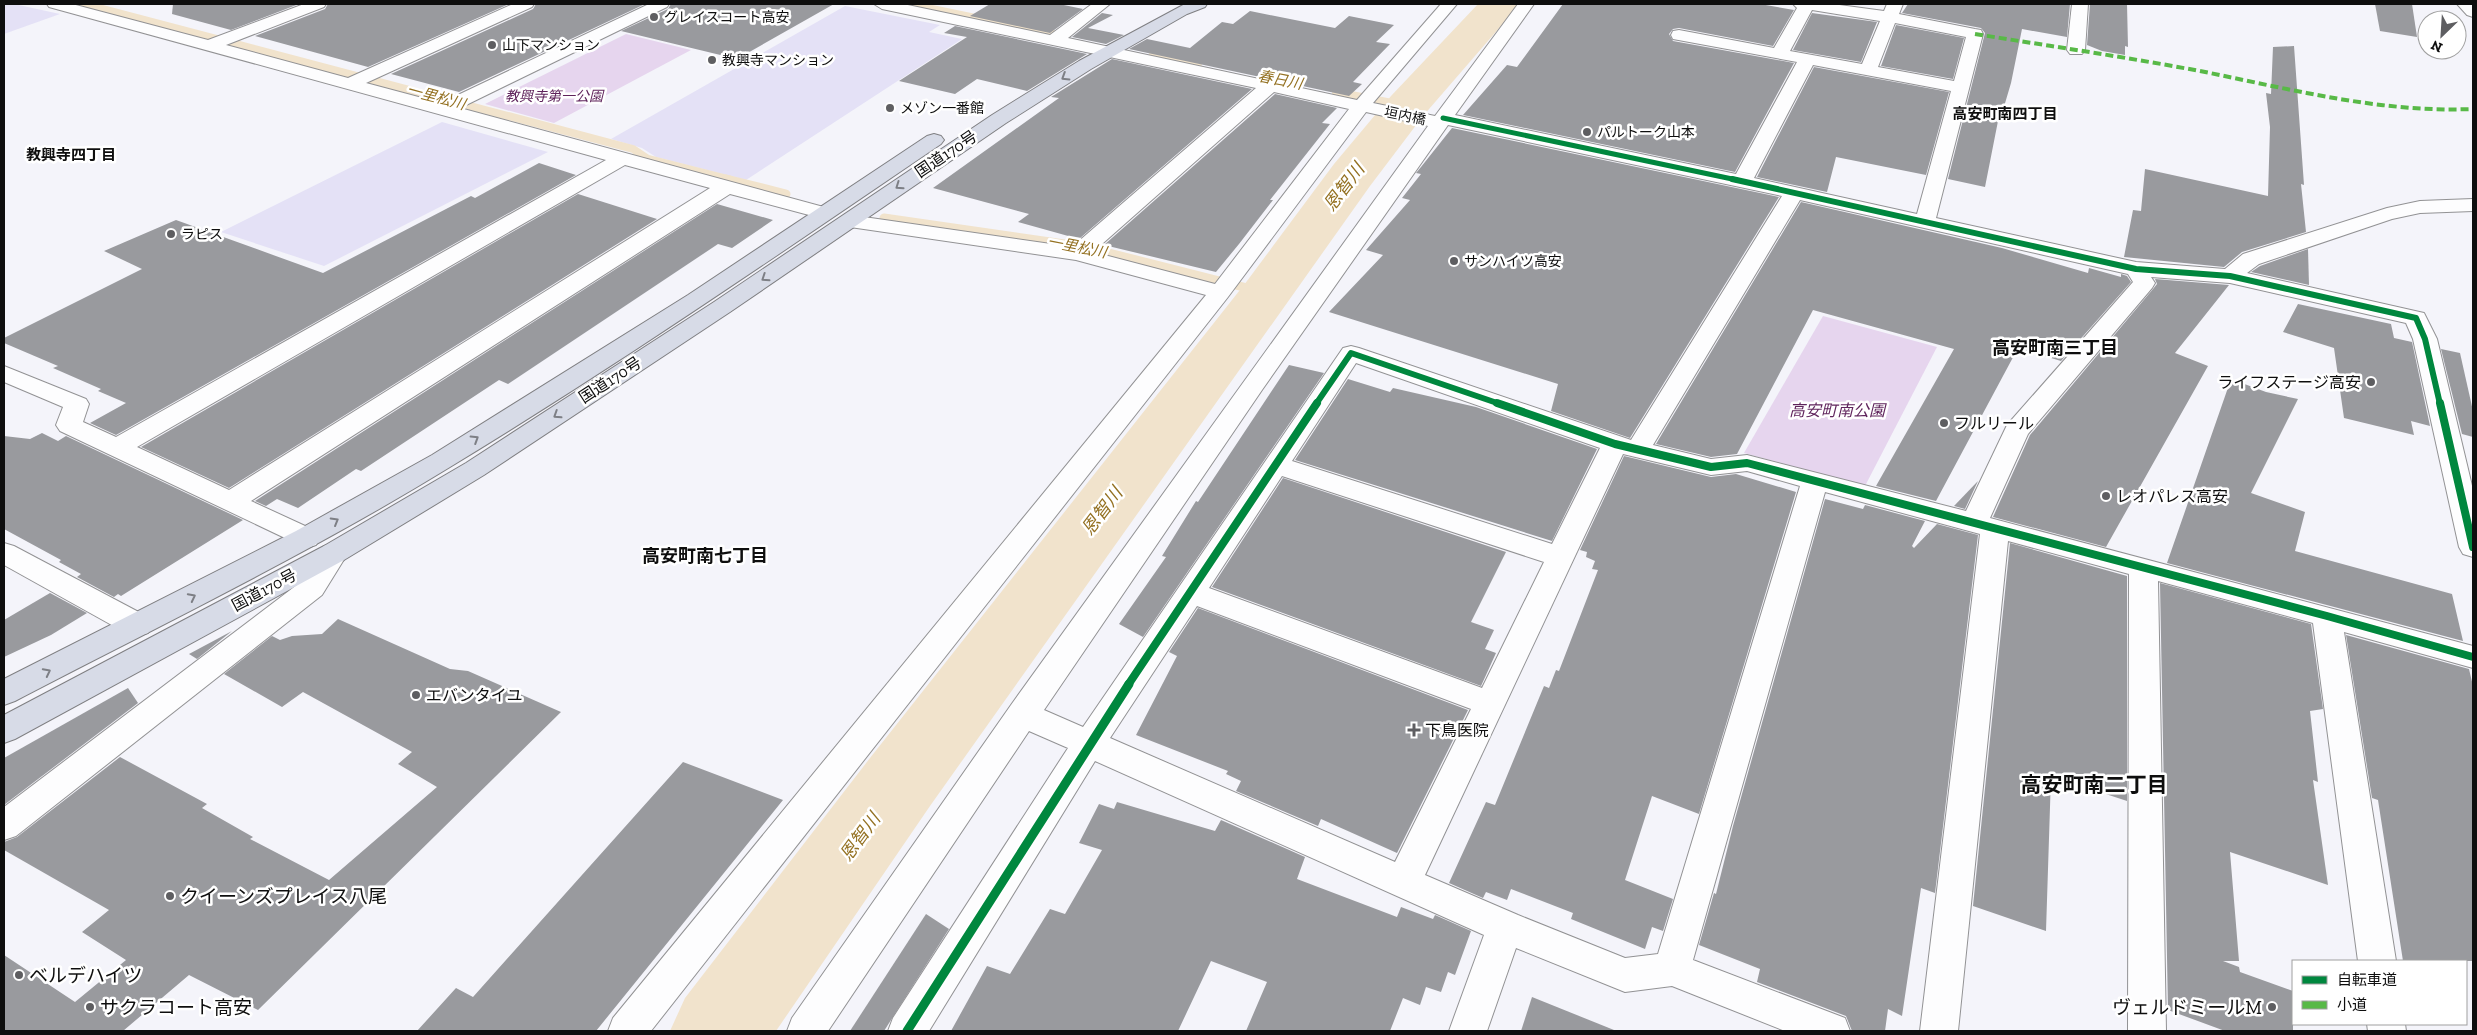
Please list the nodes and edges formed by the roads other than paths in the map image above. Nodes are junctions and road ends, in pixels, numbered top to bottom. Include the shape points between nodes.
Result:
1 (55, 4) edge
2 (318, 4) edge
3 (526, 4) edge
4 (661, 4) edge
5 (882, 4) edge
6 (1102, 4) edge
7 (1168, 4) edge
8 (1199, 4) edge
9 (1449, 4) edge
10 (1526, 4) edge
11 (2080, 4) edge
12 (2465, 4) edge
13 (1803, 6) edge
14 (1892, 10) edge
15 (2473, 12) edge
16 (1679, 35) dead end
17 (1053, 41) junction
18 (221, 42) junction
19 (1098, 48) junction
20 (2076, 50) dead end
21 (1780, 53) junction
22 (1808, 59) junction
23 (1868, 70) junction
24 (359, 79) junction
25 (1270, 86) junction
26 (1961, 88) junction
27 (1367, 103) junction
28 (451, 105) junction
29 (1441, 120) junction
30 (620, 159) junction
31 (1742, 181) junction
32 (726, 187) junction
33 (1794, 193) junction
34 (2473, 205) edge
35 (824, 213) junction
36 (850, 221) junction
37 (1925, 222) junction
38 (1083, 249) junction
39 (2136, 269) junction
40 (2230, 276) junction
41 (1225, 287) junction
42 (4, 373) edge
43 (1626, 447) junction
44 (117, 448) junction
45 (1276, 465) junction
46 (1815, 481) junction
47 (230, 502) junction
48 (1984, 526) junction
49 (306, 538) junction
50 (2473, 547) edge
51 (4, 553) edge
52 (334, 553) junction
53 (1560, 557) junction
54 (2143, 567) junction
55 (1190, 592) junction
56 (2327, 616) junction
57 (137, 626) junction
58 (2473, 657) edge
59 (4, 693) edge
60 (1489, 703) junction
61 (1022, 714) junction
62 (4, 730) edge
63 (1089, 743) junction
64 (4, 826) edge
65 (1404, 881) junction
66 (1505, 927) junction
67 (2377, 960) edge
68 (1672, 968) junction
69 (627, 1031) edge
70 (806, 1031) edge
71 (907, 1031) edge
72 (1468, 1031) edge
73 (1831, 1031) edge
74 (1939, 1031) edge
75 (2147, 1031) edge

1 - 18 street
2 - 18 street
3 - 24 street
4 - 28 street
5 - 17 street, 垣内橋
6 - 17 street
7 - 19 highway, 国道170号
8 - 19 highway, 国道170号
9 - 27 street
10 - 29 street
11 - 20 street
12 - 15 street
13 - 14 street
13 - 21 street
14 - 23 street
14 - 26 street via 1975,34
16 - 21 street
17 - 19 street, 垣内橋
18 - 24 street
19 - 25 street, 垣内橋
19 - 35 highway, 国道170号 via 888,169
19 -> 36 highway, 国道170号
21 - 22 street
22 - 23 street
22 - 31 street
23 - 26 street
24 - 28 street
25 - 27 street, 垣内橋
25 - 38 street
26 - 37 street
27 - 29 street, 垣内橋
27 - 41 street
28 - 30 street
29 - 31 street, 垣内橋
29 - 61 street
30 - 32 street
30 - 44 street
31 - 33 street, 垣内橋
32 - 35 street
32 - 47 street
33 - 37 street, 垣内橋
33 - 43 street
34 - 40 street via 2420,207 2387,214 2251,259
49 -> 35 highway, 国道170号 via 449,456 688,305
36 - 38 street
36 -> 52 highway, 国道170号 via 475,468
37 - 39 street, 垣内橋
38 - 41 street
39 - 40 street, 垣内橋
39 - 48 street via 2144,283 2016,431
40 - 50 street, 垣内橋 via 2416,318 2425,339
41 - 69 street
42 - 44 street via 76,404 69,425
43 - 45 street via 1351,353
43 - 46 street via 1711,467 1746,463
43 - 53 street
44 - 47 street
45 - 53 street
45 - 55 street
46 - 48 street
46 - 68 street
47 - 49 street
48 - 54 street
48 - 74 street
57 -> 49 highway, 国道170号
51 - 57 street
52 - 62 highway, 国道170号
52 - 64 street via 312,588
53 - 60 street
54 - 56 street
54 - 75 street
55 - 60 street
55 - 63 street
56 - 58 street
56 - 67 street
59 -> 57 highway, 国道170号
60 - 65 street
61 - 63 street
61 - 70 street
63 - 65 street
63 - 71 street
65 - 66 street
66 - 68 street via 1625,975
66 - 72 street
68 - 73 street

